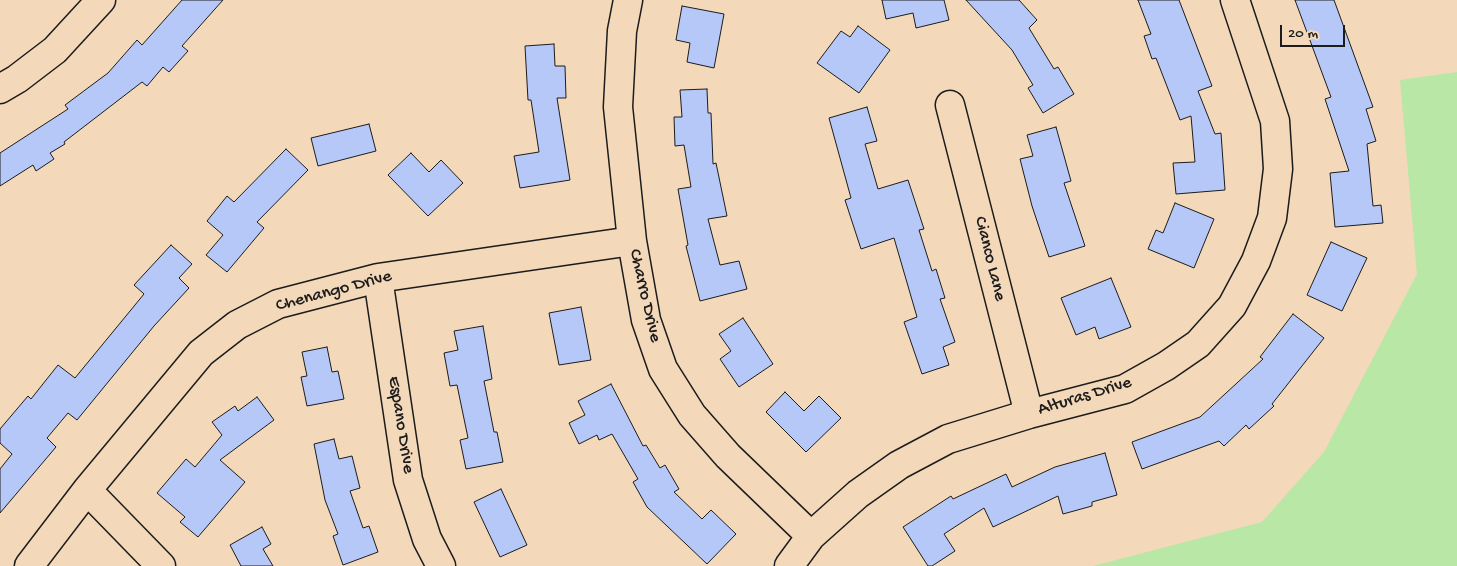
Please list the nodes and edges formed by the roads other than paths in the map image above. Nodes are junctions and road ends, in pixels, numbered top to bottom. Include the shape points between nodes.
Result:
1 (102, 0) edge
2 (628, 0) edge
3 (1235, 0) edge
4 (0, 89) edge
5 (950, 105) dead end
6 (632, 241) junction
7 (378, 278) junction
8 (1029, 414) junction
9 (87, 490) junction
10 (810, 536) junction
11 (29, 566) edge
12 (161, 566) edge
13 (442, 566) edge
14 (789, 566) edge

1 - 4 street via 54,50
2 - 6 street, Charro Drive via 622,31 618,107
3 - 8 street, Alturas Drive via 1275,121 1278,169 1272,218 1256,261 1232,306 1198,344 1166,366 1125,388
5 - 8 street, Cianco Lane
6 - 7 street, Chenango Drive
6 - 10 street, Charro Drive via 646,320 663,369 692,415 722,450
7 - 9 street, Chenango Drive via 278,304 238,325 202,353
7 - 13 street, Espano Drive via 408,480 427,539
8 - 10 street, Alturas Drive via 948,439 899,464
9 - 11 street, Chenango Drive
9 - 12 street
10 - 14 street, Alturas Drive

